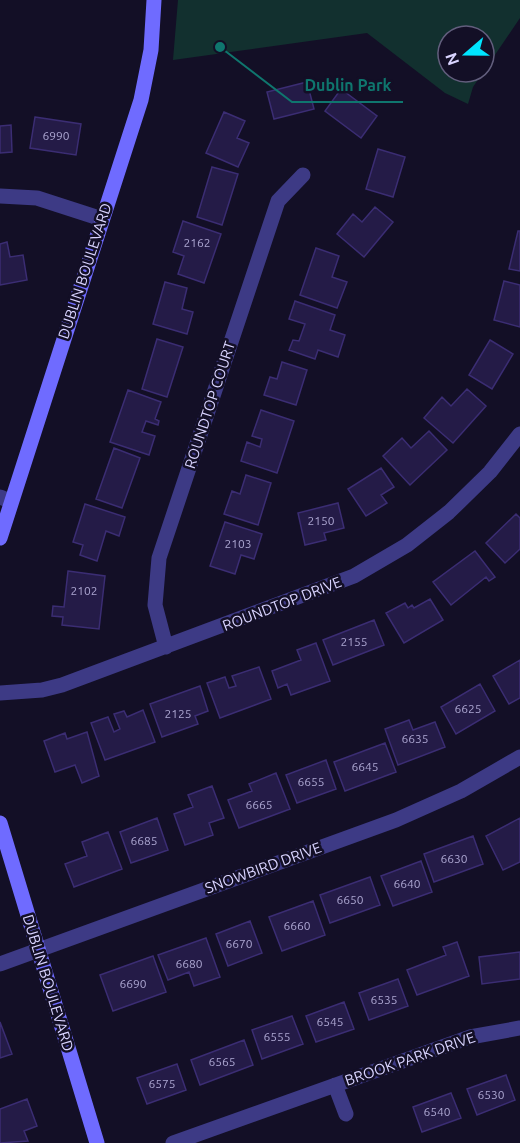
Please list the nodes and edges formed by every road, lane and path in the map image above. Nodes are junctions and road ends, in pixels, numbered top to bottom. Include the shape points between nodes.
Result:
1 (154, 0) edge
2 (303, 175) dead end
3 (0, 196) edge
4 (102, 219) junction
5 (520, 434) edge
6 (5, 499) edge
7 (0, 538) edge
8 (166, 647) junction
9 (0, 693) edge
10 (520, 757) edge
11 (0, 823) edge
12 (38, 950) junction
13 (0, 964) edge
14 (520, 1028) edge
15 (335, 1086) junction
16 (346, 1114) dead end
17 (97, 1143) edge
18 (173, 1143) edge

1 - 4 main road, DUBLIN BOULEVARD via 151,50 141,100
2 - 8 street, ROUNDTOP COURT via 278,201 159,558 155,605
3 - 4 street via 46,200
4 - 6 main road, DUBLIN BOULEVARD
5 - 8 street, ROUNDTOP DRIVE via 466,497 389,556 338,583
6 - 7 main road, DUBLIN BOULEVARD
8 - 9 street, ROUNDTOP DRIVE via 50,689
10 - 12 street, SNOWBIRD DRIVE via 461,791 406,815
11 - 12 main road, DUBLIN BOULEVARD
12 - 13 street, SNOWBIRD DRIVE
12 - 17 main road, DUBLIN BOULEVARD
14 - 15 street, BROOK PARK DRIVE via 470,1037
15 - 16 street, BROOK PARK DRIVE
15 - 18 street, BROOK PARK DRIVE

